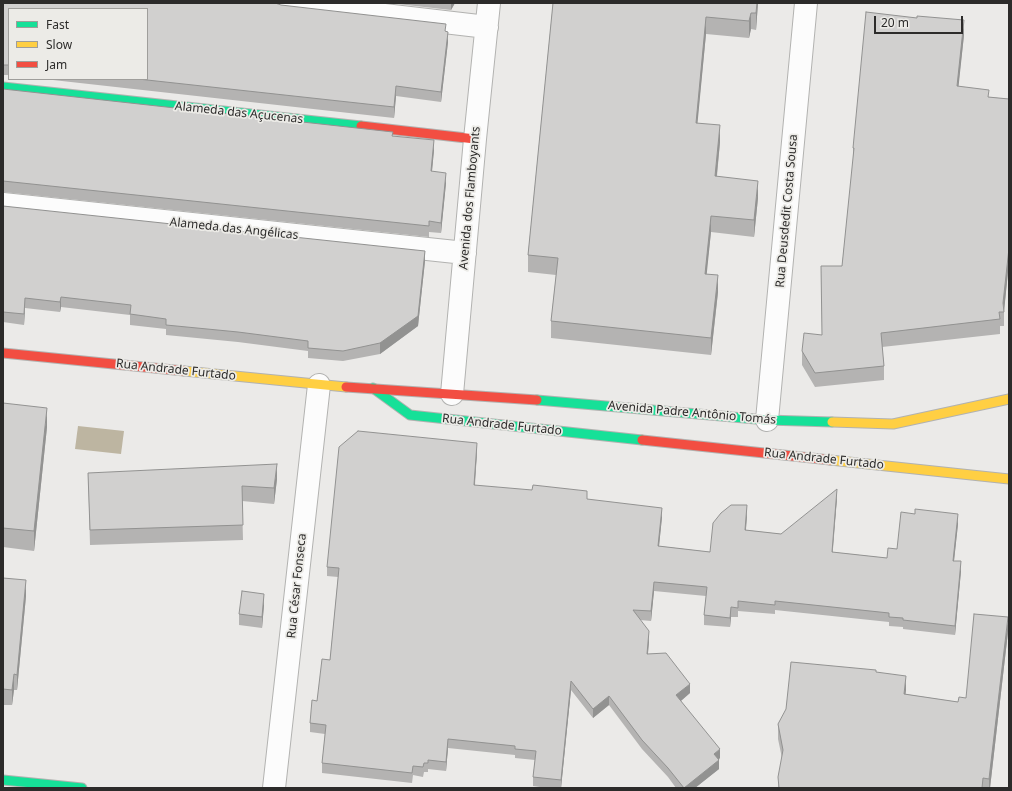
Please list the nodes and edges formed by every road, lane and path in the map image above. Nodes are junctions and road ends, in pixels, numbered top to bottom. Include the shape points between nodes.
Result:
1 (282, 3) edge
2 (489, 3) edge
3 (806, 3) edge
4 (487, 27) junction
5 (3, 88) edge
6 (475, 140) junction
7 (3, 204) edge
8 (465, 253) junction
9 (3, 353) edge
10 (319, 385) junction
11 (373, 388) junction
12 (452, 394) junction
13 (1009, 399) edge
14 (767, 420) junction
15 (1009, 478) edge
16 (3, 780) edge
17 (82, 788) edge
18 (274, 788) edge

1 - 4 street
2 - 4 street, Avenida dos Flamboyants
3 - 14 street, Rua Deusdedit Costa Sousa
4 - 6 street, Avenida dos Flamboyants
5 - 6 street, Alameda das Açucenas
6 - 8 street, Avenida dos Flamboyants
7 - 8 street, Alameda das Angélicas
8 - 12 street, Avenida dos Flamboyants
9 - 10 street, Rua Andrade Furtado
10 - 11 street, Rua Andrade Furtado
10 - 18 street, Rua César Fonseca
11 - 12 street, Avenida Padre Antônio Tomás
11 - 15 street, Rua Andrade Furtado via 410,415
12 - 14 street, Avenida Padre Antônio Tomás
13 - 14 street, Avenida Padre Antônio Tomás via 893,424
16 - 17 street

